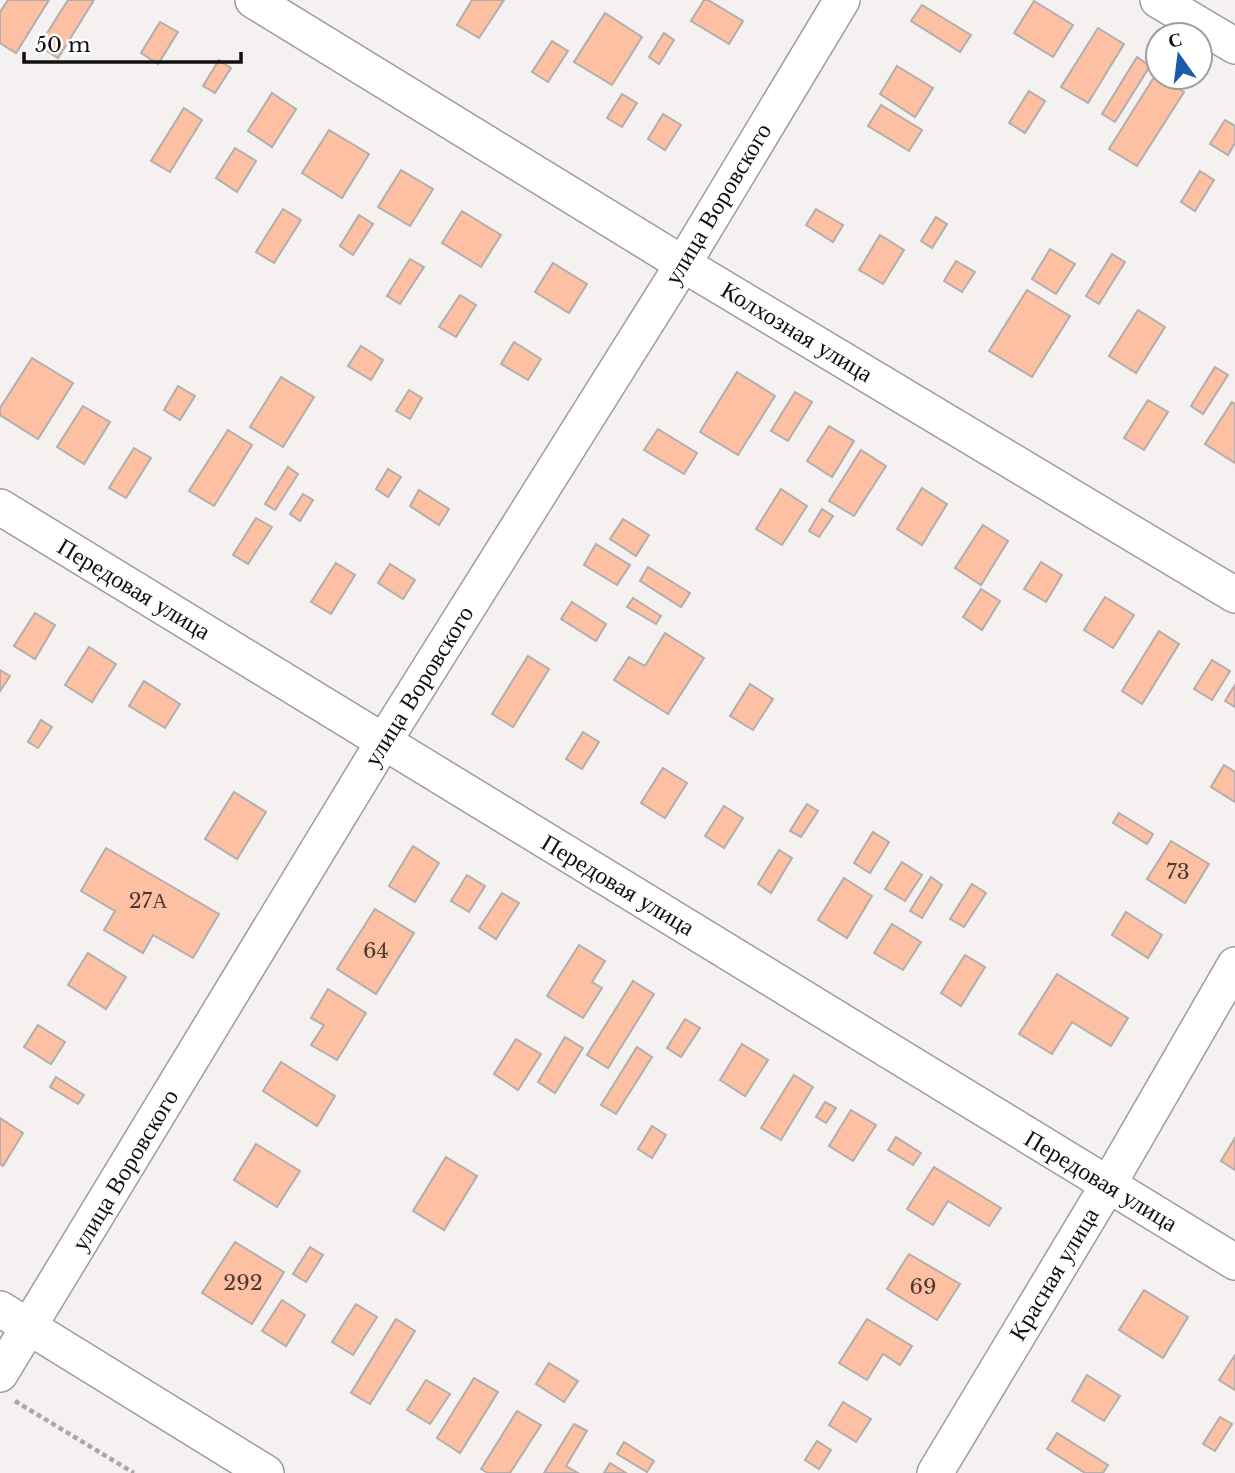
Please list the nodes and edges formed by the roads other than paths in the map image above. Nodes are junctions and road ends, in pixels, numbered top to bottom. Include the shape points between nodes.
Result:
1 (253, 0) edge
2 (842, 0) edge
3 (1158, 0) edge
4 (1235, 46) edge
5 (683, 264) junction
6 (0, 507) edge
7 (1235, 595) edge
8 (384, 741) junction
9 (1235, 965) edge
10 (1108, 1185) junction
11 (1235, 1262) edge
12 (0, 1310) edge
13 (29, 1328) junction
14 (6, 1386) edge
15 (266, 1473) edge
16 (935, 1473) edge

1 - 5 street, Колхозная улица
2 - 5 street, улица Воровского
3 - 4 street
5 - 7 street, Колхозная улица
5 - 8 street, улица Воровского
6 - 8 street, Передовая улица
8 - 10 street, Передовая улица
8 - 13 street, улица Воровского
9 - 10 street, Красная улица
10 - 11 street, Передовая улица
10 - 16 street, Красная улица
12 - 13 street
13 - 14 street, улица Воровского
13 - 15 street

